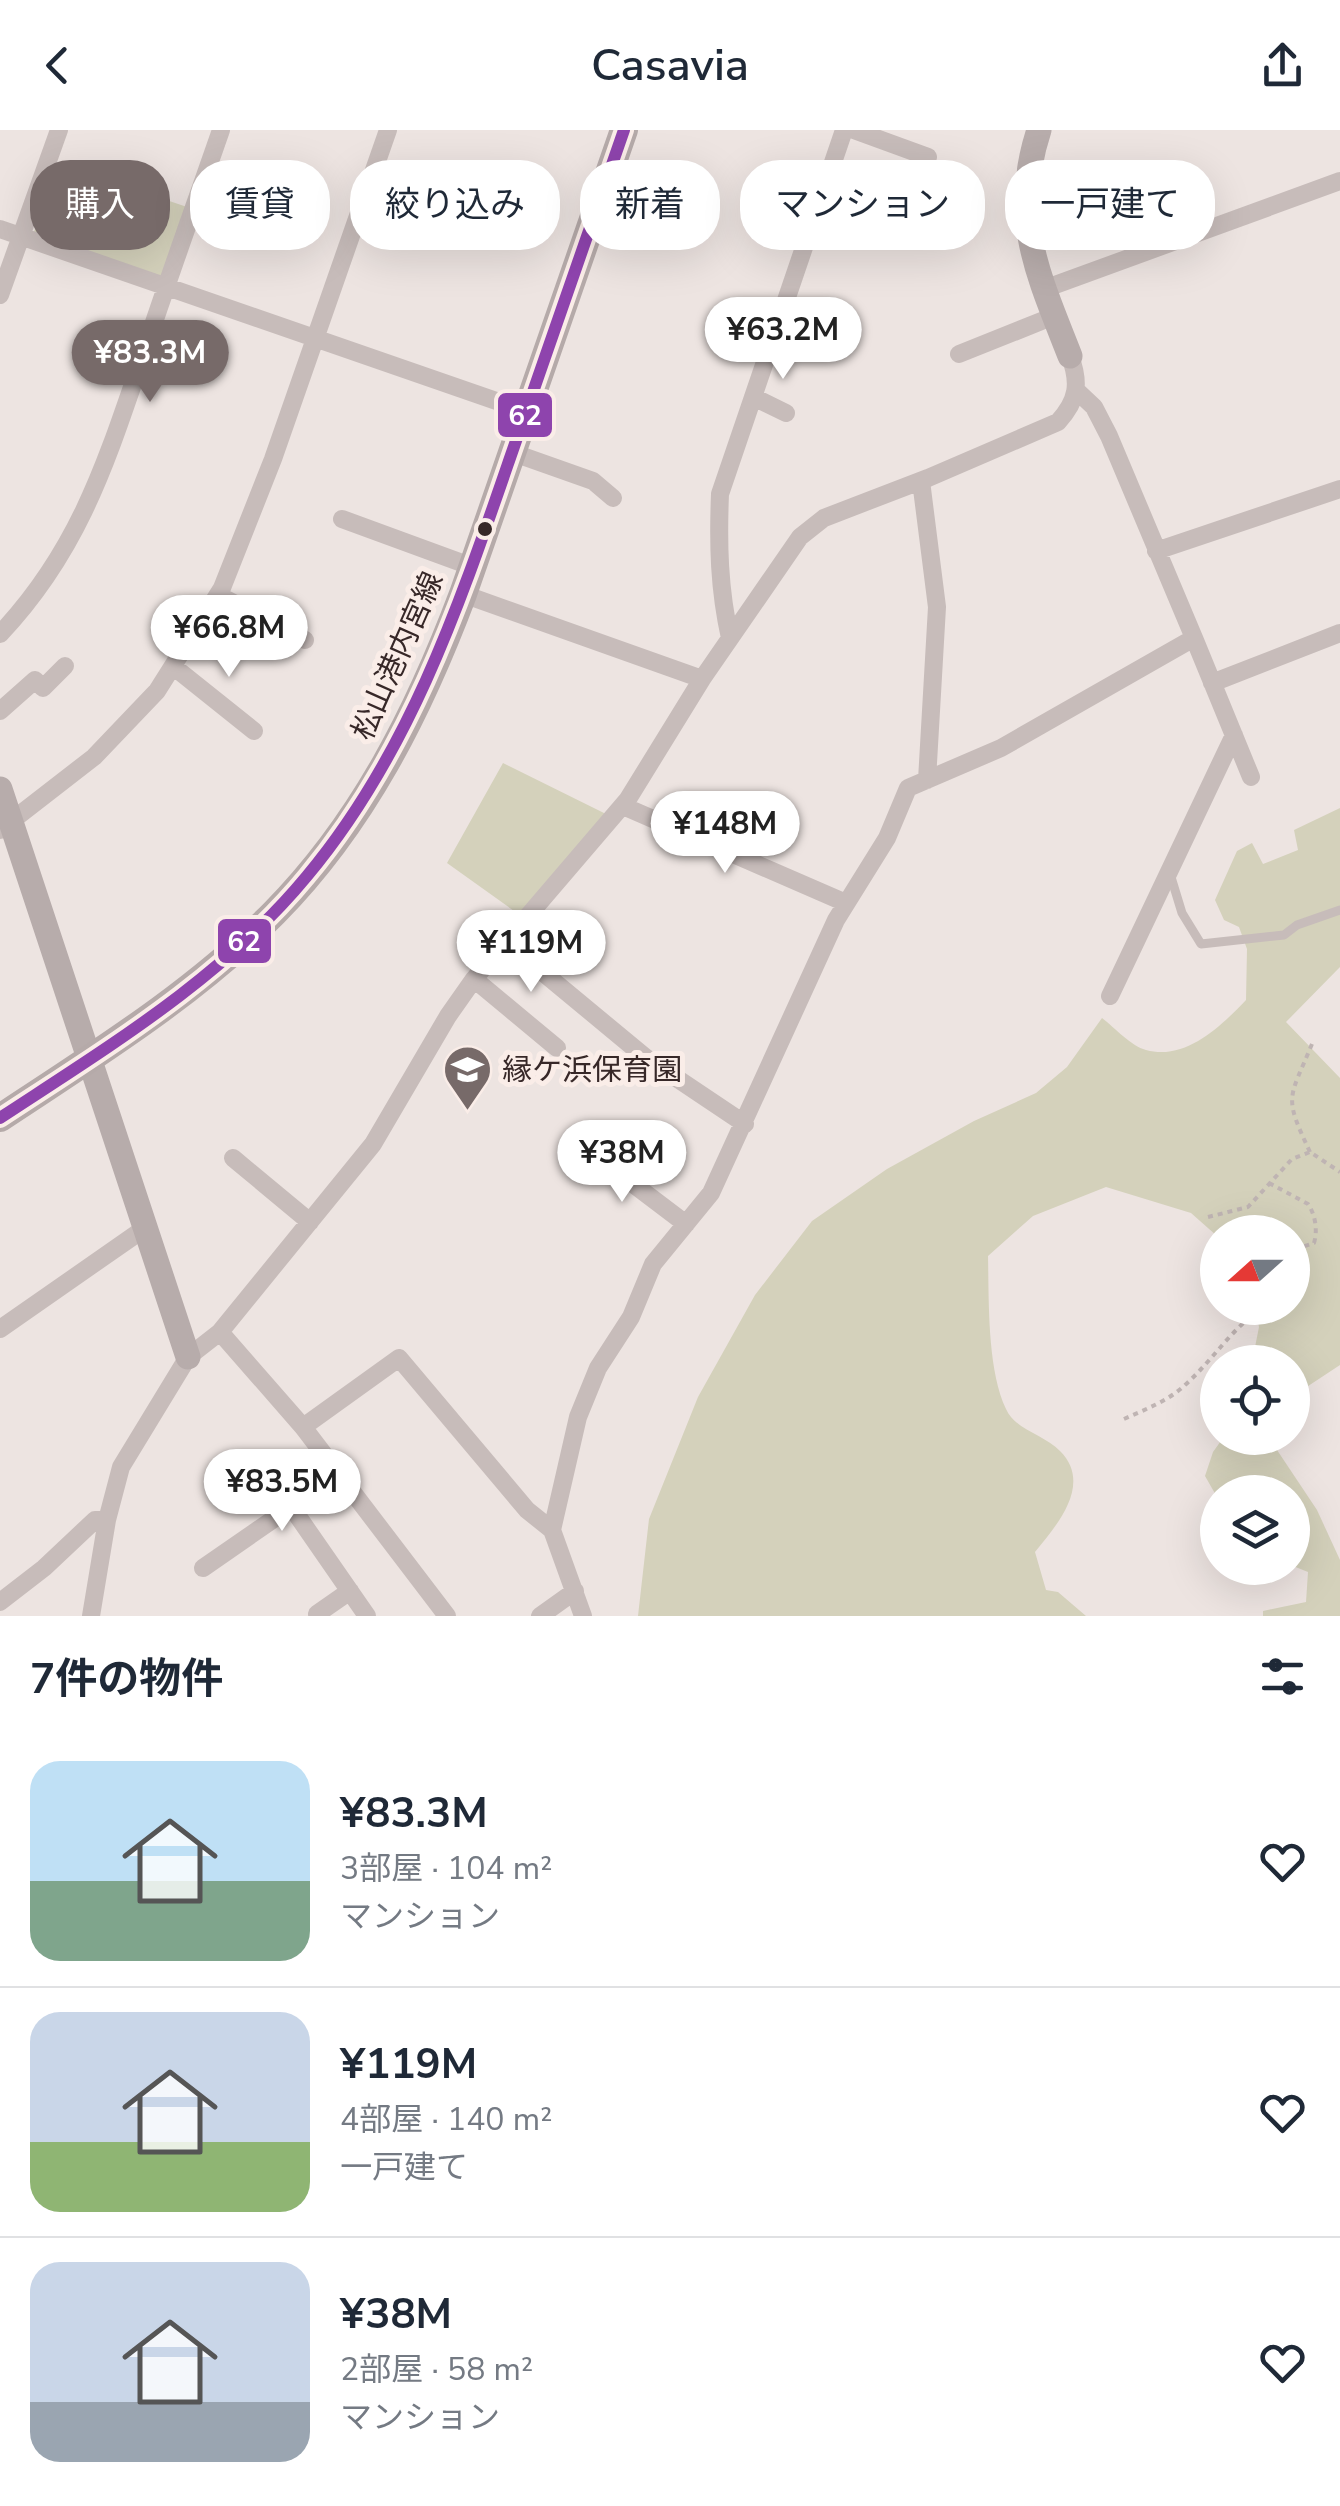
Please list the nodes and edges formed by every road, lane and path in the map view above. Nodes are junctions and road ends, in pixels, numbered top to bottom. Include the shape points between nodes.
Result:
1 (59, 130) edge
2 (221, 130) edge
3 (388, 130) edge
4 (624, 130) edge
5 (844, 130) edge
6 (854, 130) edge
7 (1039, 130) edge
8 (928, 156) dead end
9 (1340, 181) edge
10 (0, 230) edge
11 (20, 236) junction
12 (166, 286) junction
13 (1044, 288) junction
14 (0, 295) edge
15 (1054, 316) junction
16 (315, 338) junction
17 (959, 354) dead end
18 (1070, 356) joint
19 (1076, 391) junction
20 (752, 397) junction
21 (525, 412) junction
22 (786, 413) dead end
23 (512, 452) junction
24 (921, 480) junction
25 (1340, 489) edge
26 (613, 498) dead end
27 (342, 519) dead end
28 (1156, 551) junction
29 (472, 567) junction
30 (463, 594) junction
31 (218, 595) junction
32 (1340, 633) edge
33 (0, 634) edge
34 (730, 638) junction
35 (1194, 638) junction
36 (305, 640) dead end
37 (65, 666) dead end
38 (174, 667) junction
39 (702, 679) junction
40 (1212, 683) junction
41 (0, 711) edge
42 (254, 731) dead end
43 (1234, 735) junction
44 (1251, 777) dead end
45 (927, 780) junction
46 (0, 789) edge
47 (623, 806) junction
48 (6, 826) edge
49 (1170, 869) junction
50 (846, 903) junction
51 (1340, 910) edge
52 (505, 941) junction
53 (474, 979) junction
54 (1110, 996) dead end
55 (1312, 1044) dead end
56 (557, 1048) dead end
57 (90, 1059) junction
58 (0, 1118) edge
59 (745, 1124) junction
60 (587, 1149) dead end
61 (1310, 1152) junction
62 (234, 1158) dead end
63 (1340, 1172) edge
64 (1268, 1183) junction
65 (1216, 1215) edge
66 (310, 1222) junction
67 (686, 1224) junction
68 (145, 1228) junction
69 (1310, 1243) edge
70 (1238, 1325) edge
71 (0, 1329) edge
72 (220, 1332) junction
73 (188, 1357) junction
74 (1124, 1419) dead end
75 (304, 1428) junction
76 (334, 1466) junction
77 (291, 1506) junction
78 (107, 1520) junction
79 (552, 1530) junction
80 (203, 1568) dead end
81 (350, 1591) junction
82 (575, 1591) junction
83 (0, 1602) edge
84 (317, 1614) edge
85 (91, 1616) edge
86 (368, 1616) edge
87 (447, 1616) edge
88 (540, 1616) edge
89 (583, 1616) edge

1 - 11 street
2 - 12 street
3 - 16 street
4 - 21 main road, 松山港内宮線
5 - 20 street
6 - 8 street
7 - 13 street via 1024,210
9 - 13 street
10 - 11 street
11 - 12 street
11 - 14 street
12 - 16 street
12 - 33 street via 98,485 34,599
13 - 15 street
15 - 17 street
15 - 18 street
16 - 21 street
16 - 31 street
18 - 19 street
19 - 24 street via 1058,422
19 - 28 street via 1094,407 1109,436
20 - 22 street
20 - 34 street via 720,494 721,600
21 - 23 main road, 松山港内宮線
23 - 26 street via 593,481
23 - 29 main road, 松山港内宮線
24 - 34 street via 811,527
24 - 45 street via 937,607
25 - 28 street
27 - 29 street
28 - 35 street
29 - 30 main road, 松山港内宮線
30 - 39 street
30 - 57 main road, 松山港内宮線 via 398,744 312,870 235,950
31 - 36 street
31 - 38 street
32 - 40 street
34 - 39 street
35 - 40 street
35 - 45 street via 1001,748
37 - 41 street via 43,688 35,680
38 - 42 street
38 - 48 street via 94,758
39 - 47 street
40 - 43 street
43 - 44 street
43 - 49 street
45 - 50 street via 908,788 887,838
46 - 48 street
47 - 50 street
47 - 52 street
48 - 57 street
49 - 51 lane via 1174,893 1201,944 1284,934
49 - 54 street
50 - 59 street
52 - 53 street
52 - 59 street via 644,1058
53 - 56 street
53 - 66 street via 373,1144
55 - 61 path via 1290,1096 1290,1111
57 - 58 main road, 松山港内宮線
57 - 68 street
59 - 67 street via 711,1193
60 - 67 street
61 - 63 path
61 - 64 path via 1292,1159
62 - 66 street
64 - 65 path via 1248,1207
64 - 69 path via 1312,1209 1317,1234
66 - 72 street
67 - 79 street via 653,1264 631,1317 598,1368 578,1418
68 - 71 street
68 - 73 street
70 - 74 path via 1186,1384
72 - 73 street
72 - 75 street
73 - 78 street via 121,1467
75 - 76 street
75 - 79 street via 399,1358 527,1510
76 - 77 street
76 - 87 street
77 - 80 street
77 - 81 street
78 - 83 street via 95,1520
78 - 85 street
79 - 82 street
81 - 84 street
81 - 86 street
82 - 88 street
82 - 89 street

